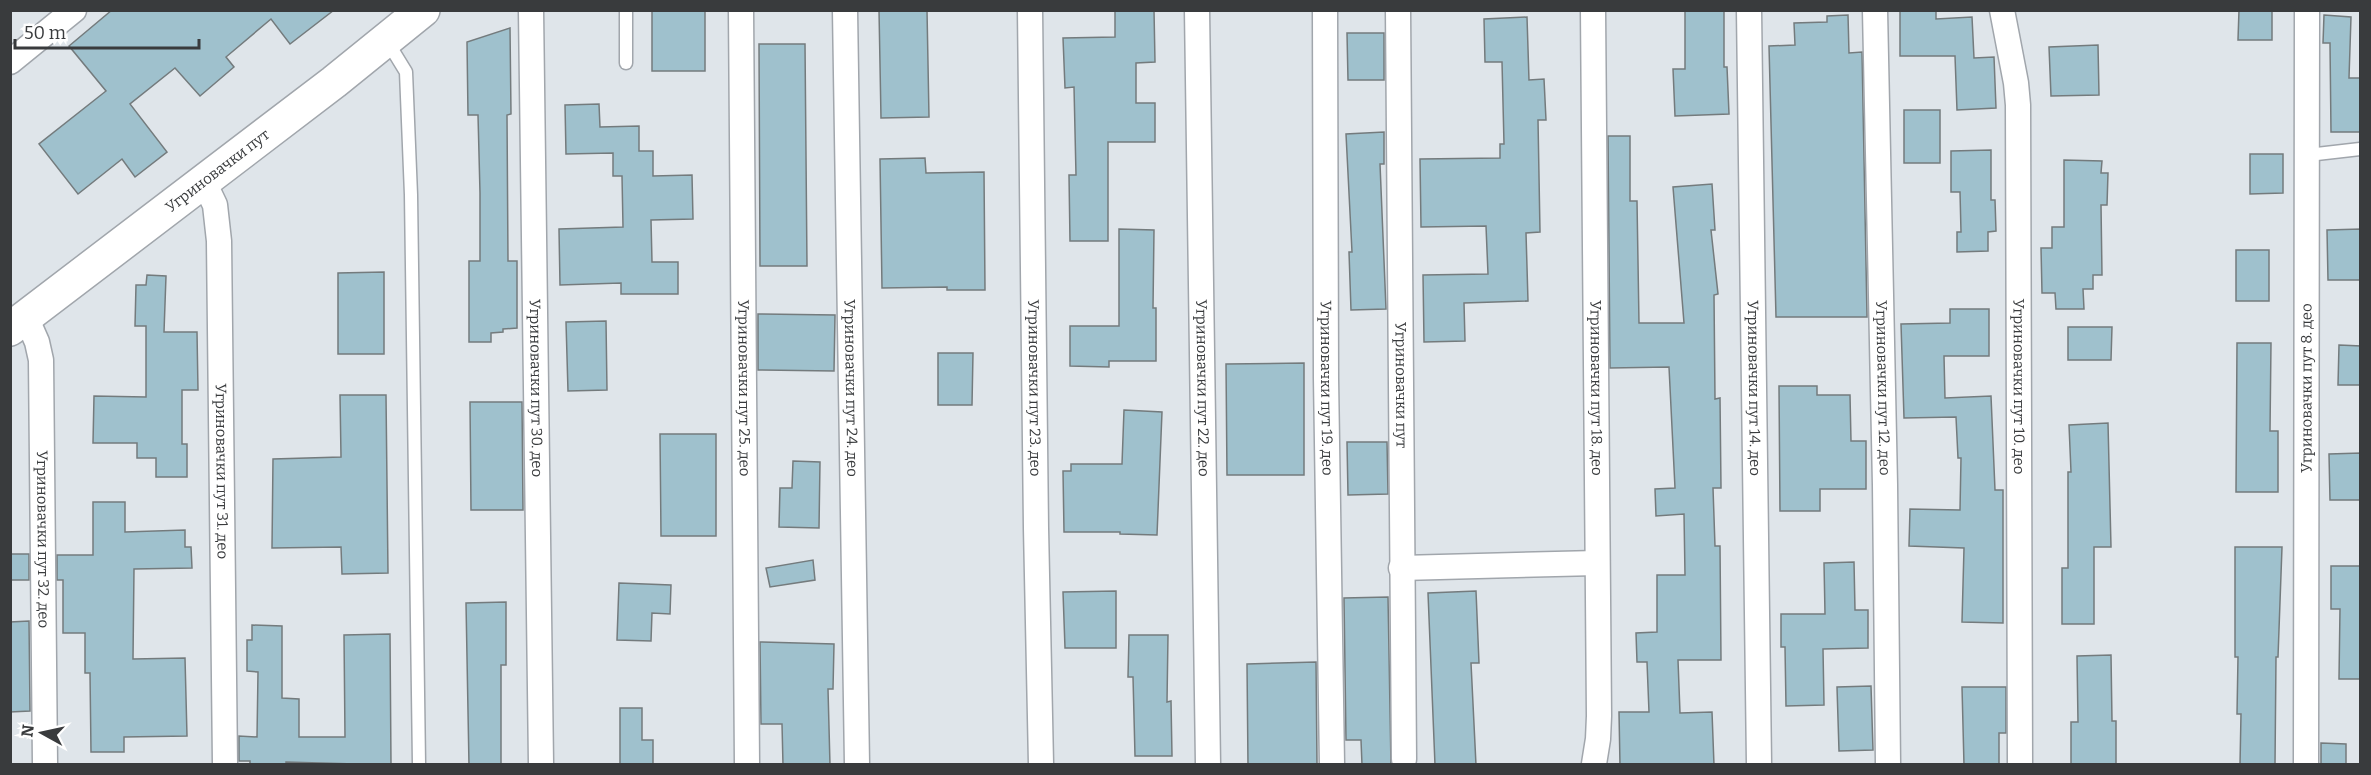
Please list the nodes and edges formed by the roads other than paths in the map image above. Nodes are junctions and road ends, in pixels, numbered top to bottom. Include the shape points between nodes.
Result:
1 (74, 10) edge
2 (423, 10) edge
3 (531, 10) edge
4 (626, 10) edge
5 (741, 10) edge
6 (845, 10) edge
7 (1030, 10) edge
8 (1197, 10) edge
9 (1325, 10) edge
10 (1398, 10) edge
11 (1593, 10) edge
12 (1749, 10) edge
13 (1875, 10) edge
14 (2002, 10) edge
15 (2307, 10) edge
16 (386, 40) junction
17 (10, 62) edge
18 (626, 63) dead end
19 (2361, 149) edge
20 (2308, 155) junction
21 (204, 182) junction
22 (18, 323) edge
23 (1597, 563) junction
24 (1401, 568) junction
25 (1404, 759) dead end
26 (45, 765) edge
27 (225, 765) edge
28 (419, 765) edge
29 (541, 765) edge
30 (747, 765) edge
31 (856, 765) edge
32 (1041, 765) edge
33 (1208, 765) edge
34 (1332, 765) edge
35 (1594, 765) edge
36 (1760, 765) edge
37 (1888, 765) edge
38 (2020, 765) edge
39 (2306, 765) edge

1 - 17 street
2 - 16 street, Угриновачки пут
3 - 29 street, Угриновачки пут 30. део
4 - 18 lane
5 - 30 street, Угриновачки пут 25. део
6 - 31 street, Угриновачки пут 24. део
7 - 32 street, Угриновачки пут 23. део
8 - 33 street, Угриновачки пут 22. део
9 - 34 street, Угриновачки пут 19. део
10 - 24 street, Угриновачки пут
11 - 23 street, Угриновачки пут 18. део
12 - 36 street, Угриновачки пут 14. део
13 - 37 street, Угриновачки пут 12. део
14 - 38 street, Угриновачки пут 10. део via 2018,105
15 - 20 street, Угриновачки пут 8. део
16 - 21 street, Угриновачки пут
16 - 28 lane via 406,72
19 - 20 lane
20 - 39 street, Угриновачки пут 8. део
21 - 22 street, Угриновачки пут
21 - 27 street, Угриновачки пут 31. део via 215,205 219,241
22 - 26 street, Угриновачки пут 32. део via 37,342 41,360
23 - 24 street
23 - 35 street, Угриновачки пут 18. део via 1599,716
24 - 25 street, Угриновачки пут

